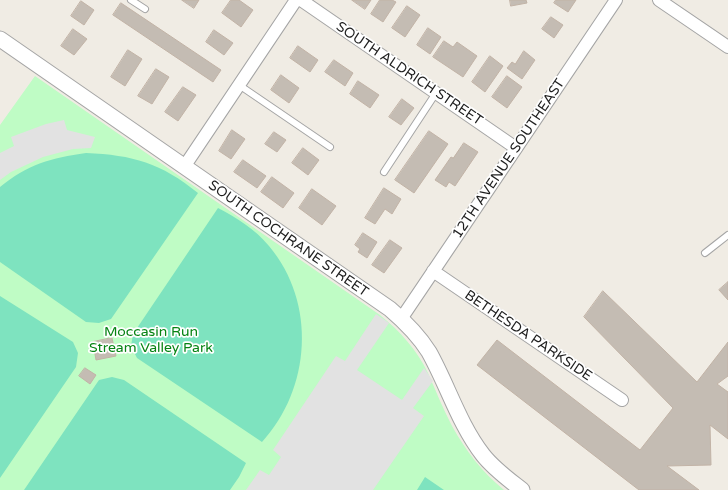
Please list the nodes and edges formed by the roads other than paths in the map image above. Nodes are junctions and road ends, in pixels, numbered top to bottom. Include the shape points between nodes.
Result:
1 (131, 0) edge
2 (296, 0) edge
3 (301, 0) edge
4 (616, 0) edge
5 (659, 0) edge
6 (144, 9) dead end
7 (0, 39) edge
8 (728, 47) edge
9 (239, 85) junction
10 (436, 93) junction
11 (330, 147) dead end
12 (516, 148) junction
13 (184, 167) junction
14 (384, 172) dead end
15 (728, 235) edge
16 (705, 253) dead end
17 (433, 271) junction
18 (401, 319) junction
19 (622, 400) dead end
20 (522, 490) edge

1 - 6 lane
2 - 9 street
3 - 10 street, SOUTH ALDRICH STREET
4 - 12 street, 12TH AVENUE SOUTHEAST
5 - 8 street
7 - 13 street, SOUTH COCHRANE STREET
9 - 11 lane
9 - 13 street
10 - 12 street, SOUTH ALDRICH STREET
10 - 14 lane
12 - 17 street, 12TH AVENUE SOUTHEAST
13 - 18 street, SOUTH COCHRANE STREET
15 - 16 lane
17 - 18 street, 12TH AVENUE SOUTHEAST
17 - 19 street, BETHESDA PARKSIDE
18 - 20 street, SOUTH COCHRANE STREET via 428,352 461,420 483,455

